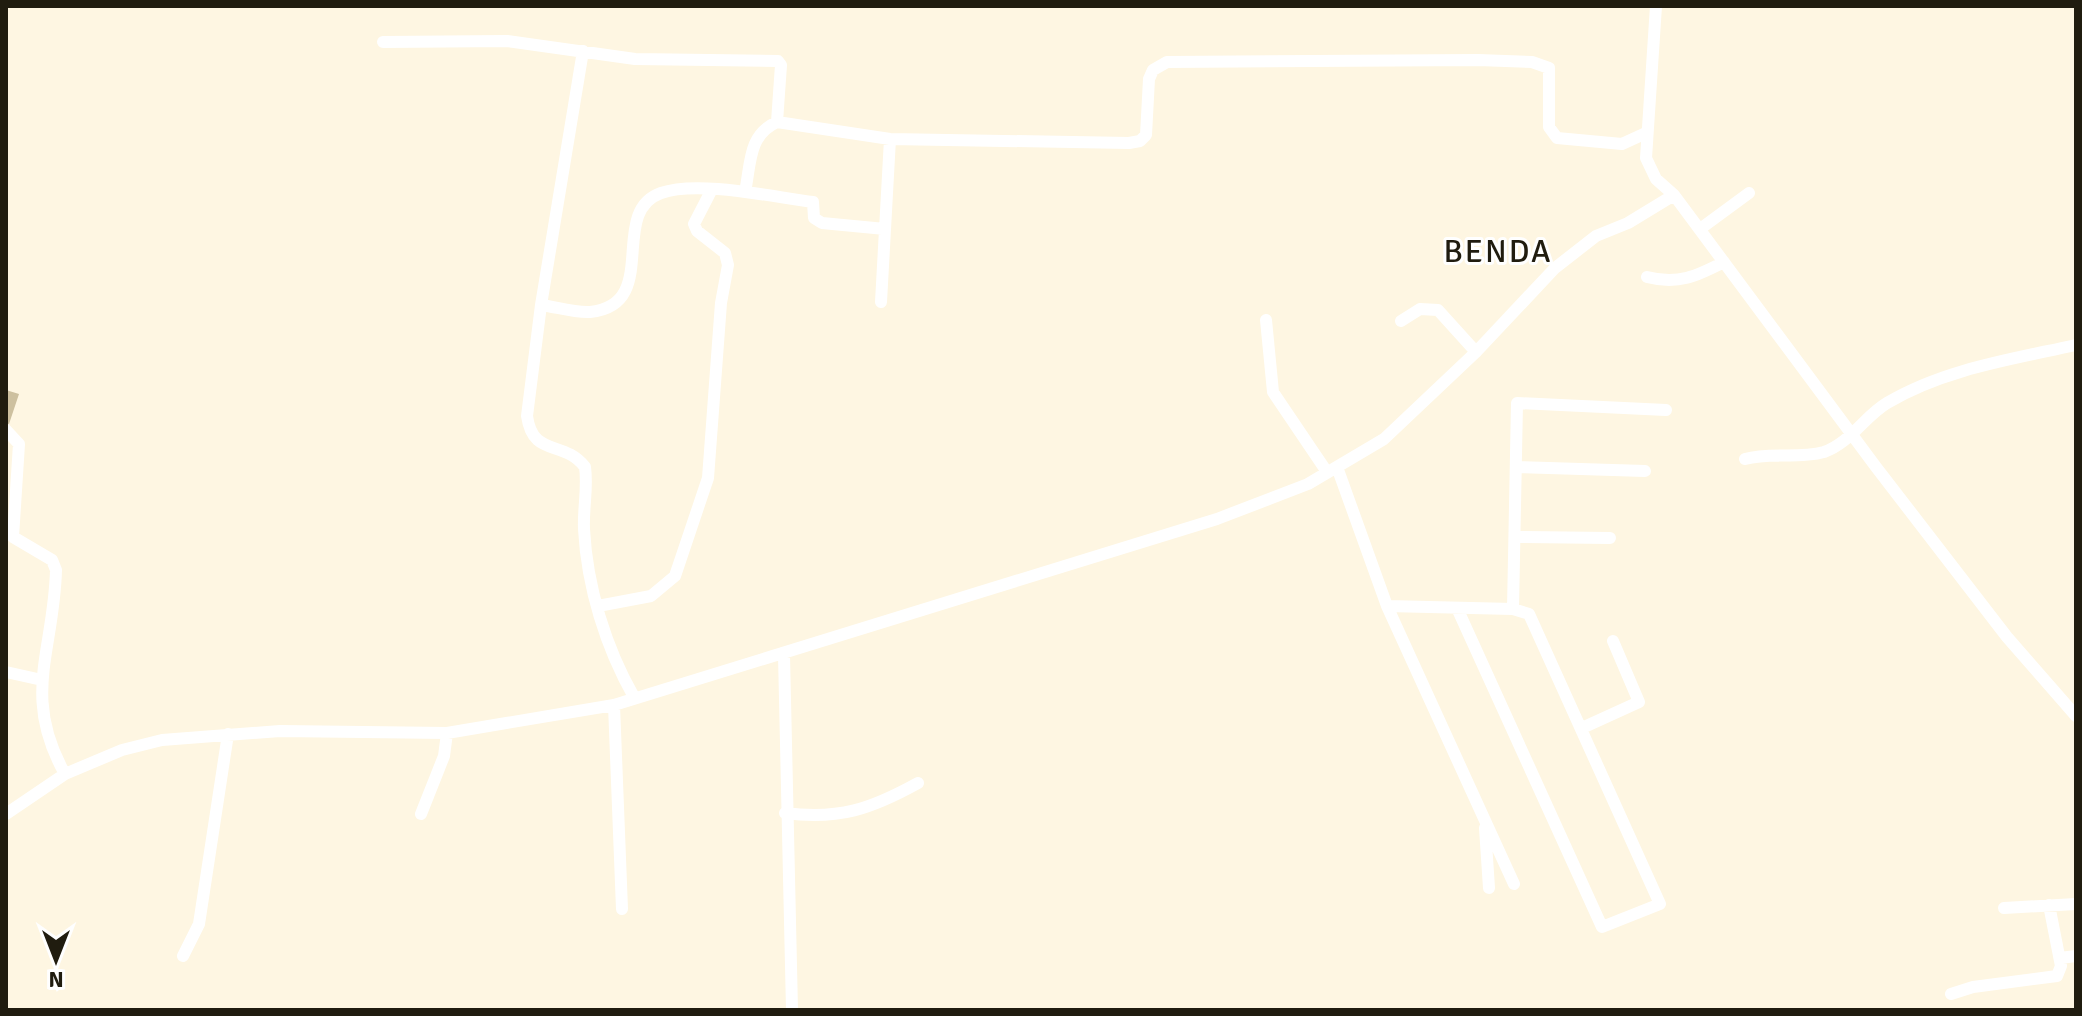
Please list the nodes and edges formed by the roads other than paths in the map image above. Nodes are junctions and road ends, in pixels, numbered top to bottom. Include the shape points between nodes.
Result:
1 (1656, 6) edge
2 (383, 42) dead end
3 (583, 51) junction
4 (777, 122) junction
5 (1646, 133) junction
6 (890, 139) junction
7 (711, 191) junction
8 (745, 192) junction
9 (1749, 193) dead end
10 (1674, 195) junction
11 (885, 229) junction
12 (1700, 229) junction
13 (1724, 262) junction
14 (1647, 277) dead end
15 (881, 302) dead end
16 (541, 305) junction
17 (1266, 320) dead end
18 (1401, 321) dead end
19 (2076, 345) edge
20 (1476, 352) junction
21 (1666, 410) dead end
22 (6, 430) edge
23 (1851, 435) junction
24 (1745, 459) dead end
25 (1516, 467) junction
26 (1332, 470) junction
27 (1645, 471) dead end
28 (1515, 537) junction
29 (1610, 538) dead end
30 (598, 606) junction
31 (1387, 606) junction
32 (1457, 608) junction
33 (1513, 609) junction
34 (1613, 641) dead end
35 (784, 655) junction
36 (6, 672) edge
37 (42, 680) junction
38 (634, 697) junction
39 (614, 705) junction
40 (2076, 716) edge
41 (1582, 728) junction
42 (447, 733) junction
43 (228, 734) junction
44 (65, 774) junction
45 (918, 783) dead end
46 (785, 813) junction
47 (6, 814) edge
48 (421, 814) dead end
49 (1485, 820) junction
50 (1514, 884) dead end
51 (1489, 888) dead end
52 (2076, 904) edge
53 (2049, 905) junction
54 (2004, 908) dead end
55 (622, 909) dead end
56 (183, 956) dead end
57 (2076, 956) edge
58 (2060, 958) junction
59 (1951, 994) dead end
60 (792, 1010) edge

1 - 5 street
2 - 3 street via 507,41
3 - 4 street via 635,59 778,61
3 - 16 street
4 - 6 street
4 - 8 street via 754,139
5 - 6 street via 1622,144 1553,136 1551,72 1541,63 1189,60 1153,70 1146,135 1140,141
5 - 10 street via 1646,158 1656,179
6 - 11 street
7 - 8 street
7 - 16 street via 657,194 644,207 632,233 631,276 613,305 589,312
7 - 30 street via 694,224 725,253 728,265 708,478 675,576 651,596
8 - 11 street via 813,202 814,218 822,223
9 - 12 street
10 - 12 street
10 - 20 street via 1596,236 1555,268
11 - 15 street
12 - 13 street
13 - 14 street via 1691,279
13 - 23 street
16 - 30 street via 527,416 530,433 585,467 584,529
17 - 26 street via 1273,392
18 - 20 street via 1420,309 1438,310
19 - 23 street via 1984,365 1918,387 1885,404
20 - 26 street via 1384,439
21 - 25 street via 1517,403
22 - 37 street via 19,444 13,537 52,560 56,570
23 - 24 street via 1825,451
23 - 40 street via 2007,637
25 - 27 street
25 - 28 street
26 - 31 street
26 - 35 street via 1217,519
28 - 29 street
28 - 33 street
30 - 38 street via 611,651
31 - 32 street
31 - 49 street
32 - 33 street
32 - 41 street via 1602,927 1660,904
33 - 41 street via 1534,621
34 - 41 street via 1639,702
35 - 38 street
35 - 46 street
36 - 37 street
37 - 44 street via 42,721
38 - 39 street
39 - 42 street
39 - 55 street
42 - 43 street
42 - 48 street via 444,756
43 - 44 street via 162,740
43 - 56 street via 199,924
44 - 47 street
45 - 46 street via 853,813
46 - 60 street
49 - 50 street
49 - 51 street
52 - 53 street
53 - 54 street
53 - 58 street
57 - 58 street
58 - 59 street via 2060,971 2052,978

